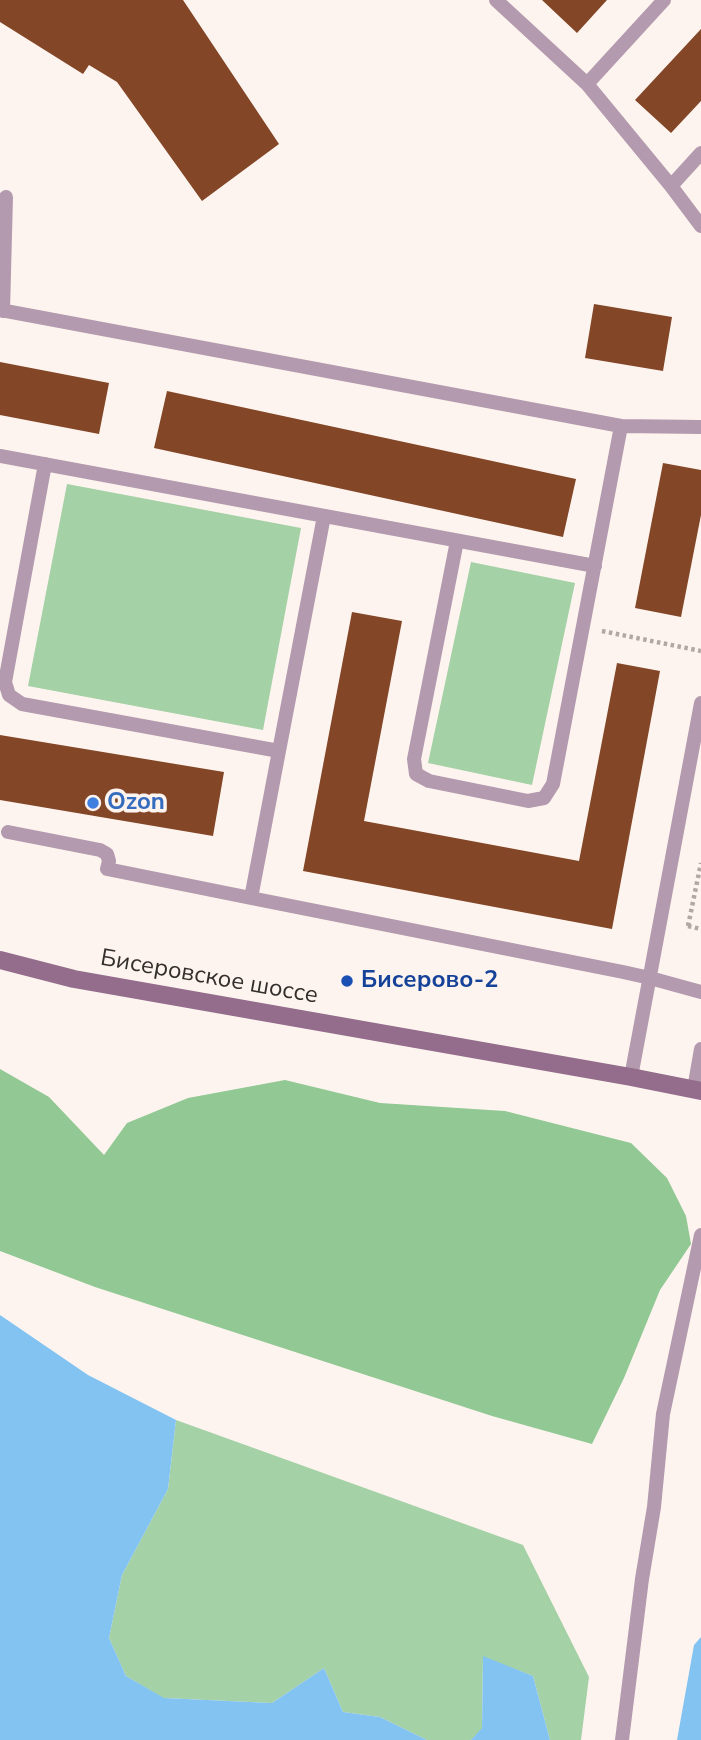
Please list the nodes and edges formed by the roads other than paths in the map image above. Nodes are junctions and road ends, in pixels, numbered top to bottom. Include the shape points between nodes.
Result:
1 (496, 0) edge
2 (664, 0) edge
3 (587, 84) junction
4 (701, 153) edge
5 (671, 186) junction
6 (6, 197) dead end
7 (701, 226) edge
8 (1, 310) edge
9 (621, 426) junction
10 (701, 427) edge
11 (0, 456) edge
12 (45, 464) junction
13 (324, 516) junction
14 (457, 541) junction
15 (594, 566) junction
16 (701, 703) edge
17 (279, 751) junction
18 (8, 831) dead end
19 (251, 898) junction
20 (0, 960) edge
21 (650, 978) junction
22 (701, 992) edge
23 (701, 1049) edge
24 (631, 1077) junction
25 (697, 1090) edge
26 (701, 1235) edge
27 (622, 1740) edge

1 - 3 lane
2 - 3 lane
3 - 5 lane
4 - 5 lane
5 - 7 lane
6 - 8 lane
8 - 9 lane
9 - 10 lane
9 - 15 lane
11 - 12 lane
12 - 13 lane
12 - 17 lane via 5,682 9,695 22,704
13 - 14 lane
13 - 17 lane
14 - 15 lane
14 - 15 lane via 414,759 416,774 429,781 528,800 544,798 553,784
16 - 21 lane
17 - 19 lane
18 - 19 lane via 100,850 107,854 107,869
19 - 21 lane
20 - 24 main road, Бисеровское шоссе via 74,979
21 - 22 lane
21 - 24 lane
23 - 25 lane
24 - 25 main road, Бисеровское шоссе
26 - 27 lane via 663,1414

